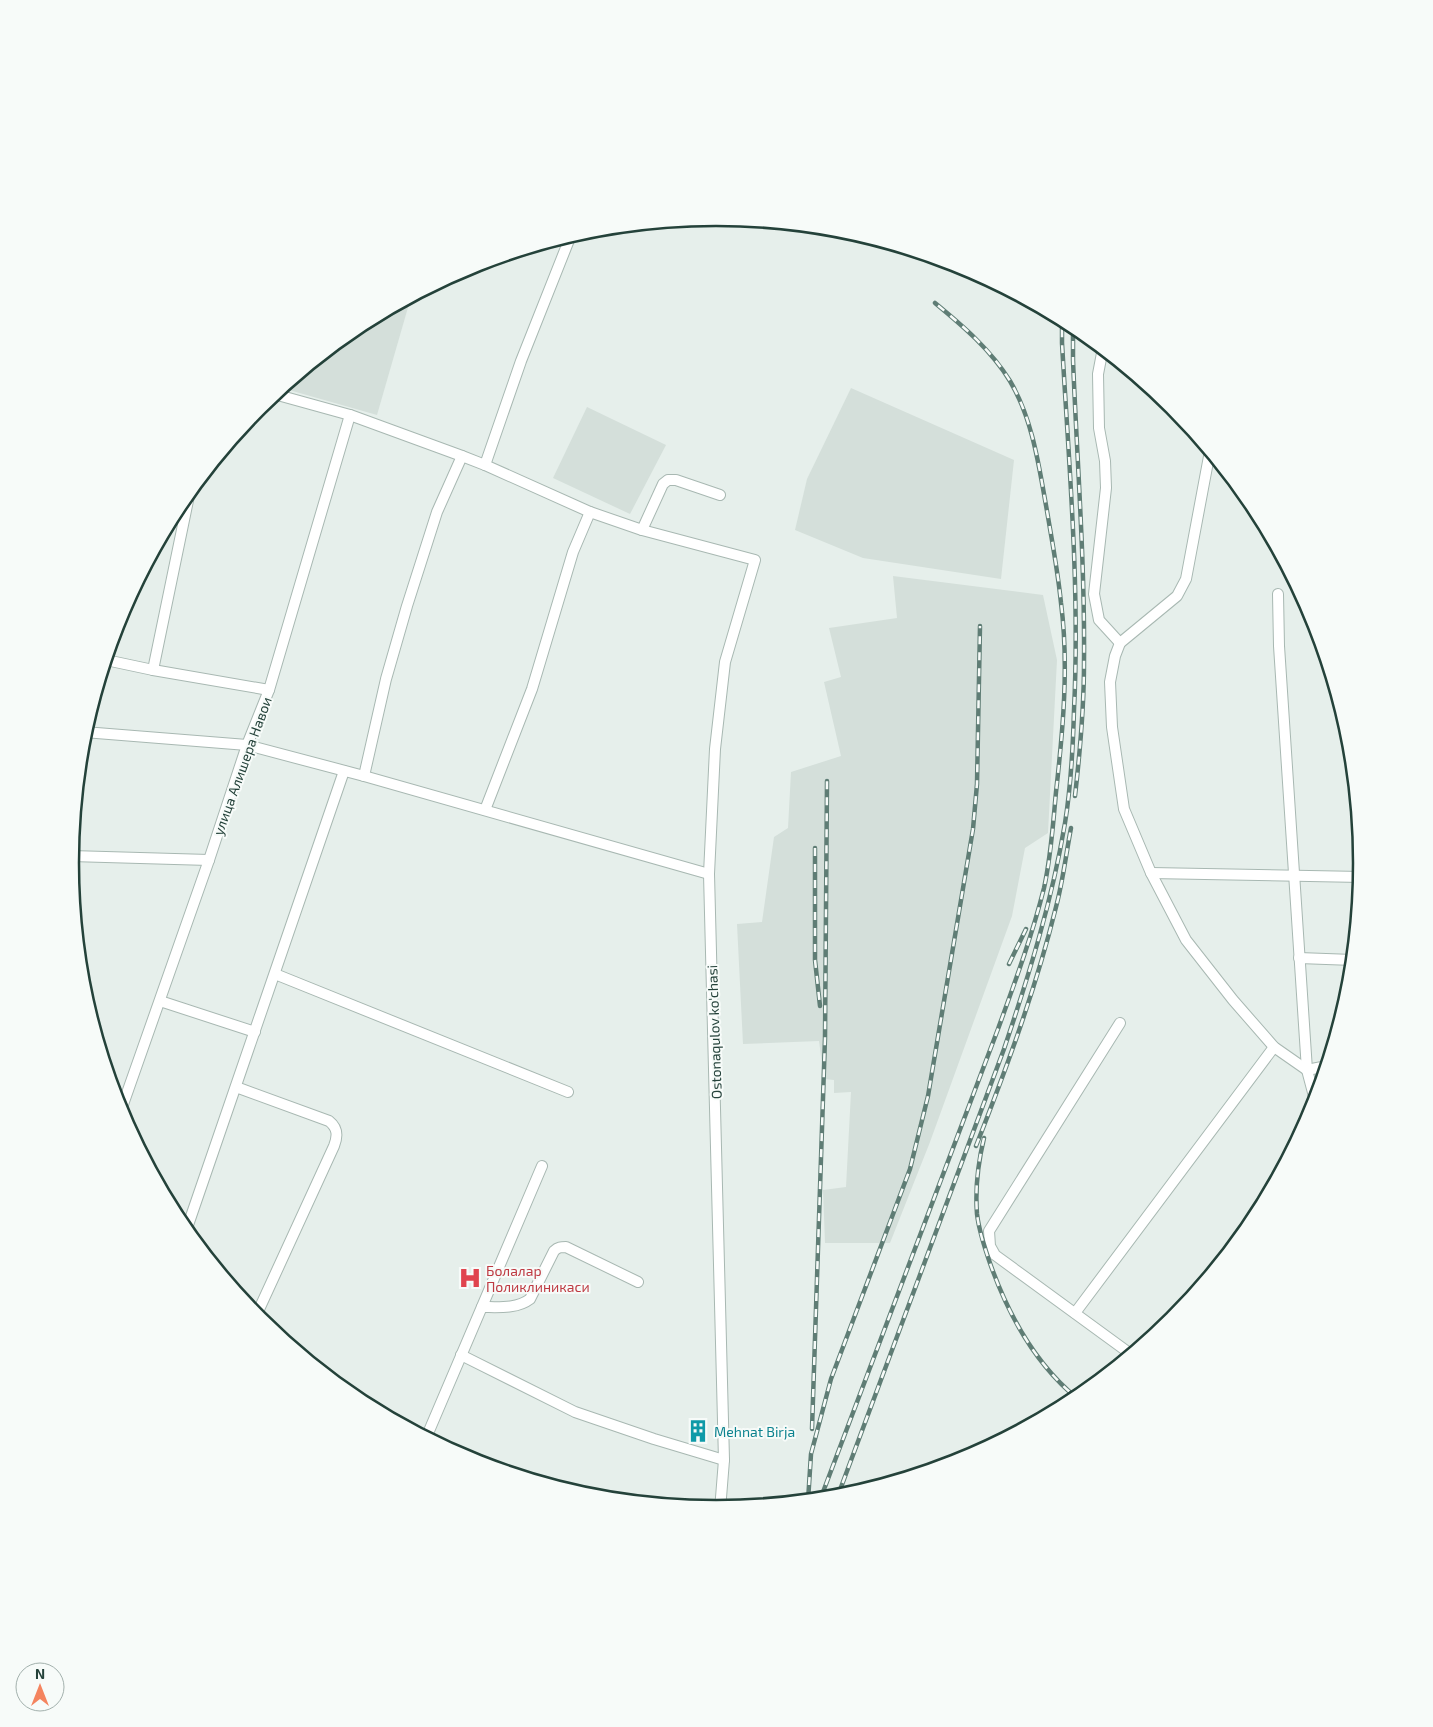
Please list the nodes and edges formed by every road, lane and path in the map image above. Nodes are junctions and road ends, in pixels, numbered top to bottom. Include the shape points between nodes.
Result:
1 (568, 243) edge
2 (1102, 355) edge
3 (283, 397) edge
4 (350, 415) junction
5 (462, 456) junction
6 (1209, 458) edge
7 (485, 465) junction
8 (720, 494) dead end
9 (186, 508) edge
10 (590, 512) junction
11 (642, 530) junction
12 (1278, 594) dead end
13 (1120, 643) junction
14 (112, 661) edge
15 (153, 670) junction
16 (269, 690) junction
17 (92, 733) edge
18 (247, 744) junction
19 (344, 771) junction
20 (364, 776) junction
21 (486, 810) junction
22 (79, 856) edge
23 (209, 860) junction
24 (1151, 873) junction
25 (709, 874) junction
26 (1294, 875) junction
27 (1354, 877) edge
28 (1299, 958) junction
29 (1347, 960) edge
30 (276, 974) junction
31 (160, 1001) junction
32 (1120, 1023) dead end
33 (255, 1032) junction
34 (1274, 1047) junction
35 (1320, 1067) edge
36 (1306, 1070) junction
37 (236, 1087) junction
38 (1312, 1091) edge
39 (568, 1092) dead end
40 (124, 1101) edge
41 (542, 1166) dead end
42 (189, 1222) edge
43 (638, 1282) dead end
44 (482, 1307) junction
45 (260, 1308) edge
46 (1075, 1313) junction
47 (1127, 1351) edge
48 (461, 1355) junction
49 (428, 1432) edge
50 (724, 1460) junction
51 (721, 1501) edge

1 - 7 street
2 - 13 street via 1098,374 1106,488 1094,594 1099,620
3 - 4 street
4 - 5 street
4 - 16 street, улица Алишера Навои
5 - 7 street
5 - 20 street via 438,512 407,606
6 - 13 street via 1182,588 1178,596
7 - 10 street
8 - 11 street via 668,480 663,484
9 - 15 street
10 - 11 street
10 - 21 street via 574,552 532,689
11 - 25 street, Ostonaqulov ko'chasi via 755,560 725,662 715,749
12 - 26 street
13 - 24 street via 1114,656 1110,682 1112,727 1124,809
14 - 15 street
15 - 16 street
16 - 18 street, улица Алишера Навои
17 - 18 street
18 - 19 street
18 - 23 street, улица Алишера Навои
19 - 20 street
19 - 30 street
20 - 21 street
21 - 25 street
22 - 23 street
23 - 31 street, улица Алишера Навои
24 - 26 street
24 - 34 street via 1186,940
25 - 50 street, Ostonaqulov ko'chasi
26 - 27 street
26 - 28 street
28 - 29 street
28 - 36 street
30 - 33 street
30 - 39 street
31 - 33 street
31 - 40 street, улица Алишера Навои
32 - 46 street via 989,1231 990,1246 995,1255
33 - 37 street
34 - 36 street
34 - 46 street
35 - 36 street
36 - 38 street
37 - 42 street
37 - 45 street via 329,1121 335,1125 337,1134
41 - 44 street
43 - 44 street via 562,1247 554,1251 530,1299 508,1307
44 - 48 street
46 - 47 street
48 - 49 street
48 - 50 street via 574,1412
50 - 51 street, Ostonaqulov ko'chasi

